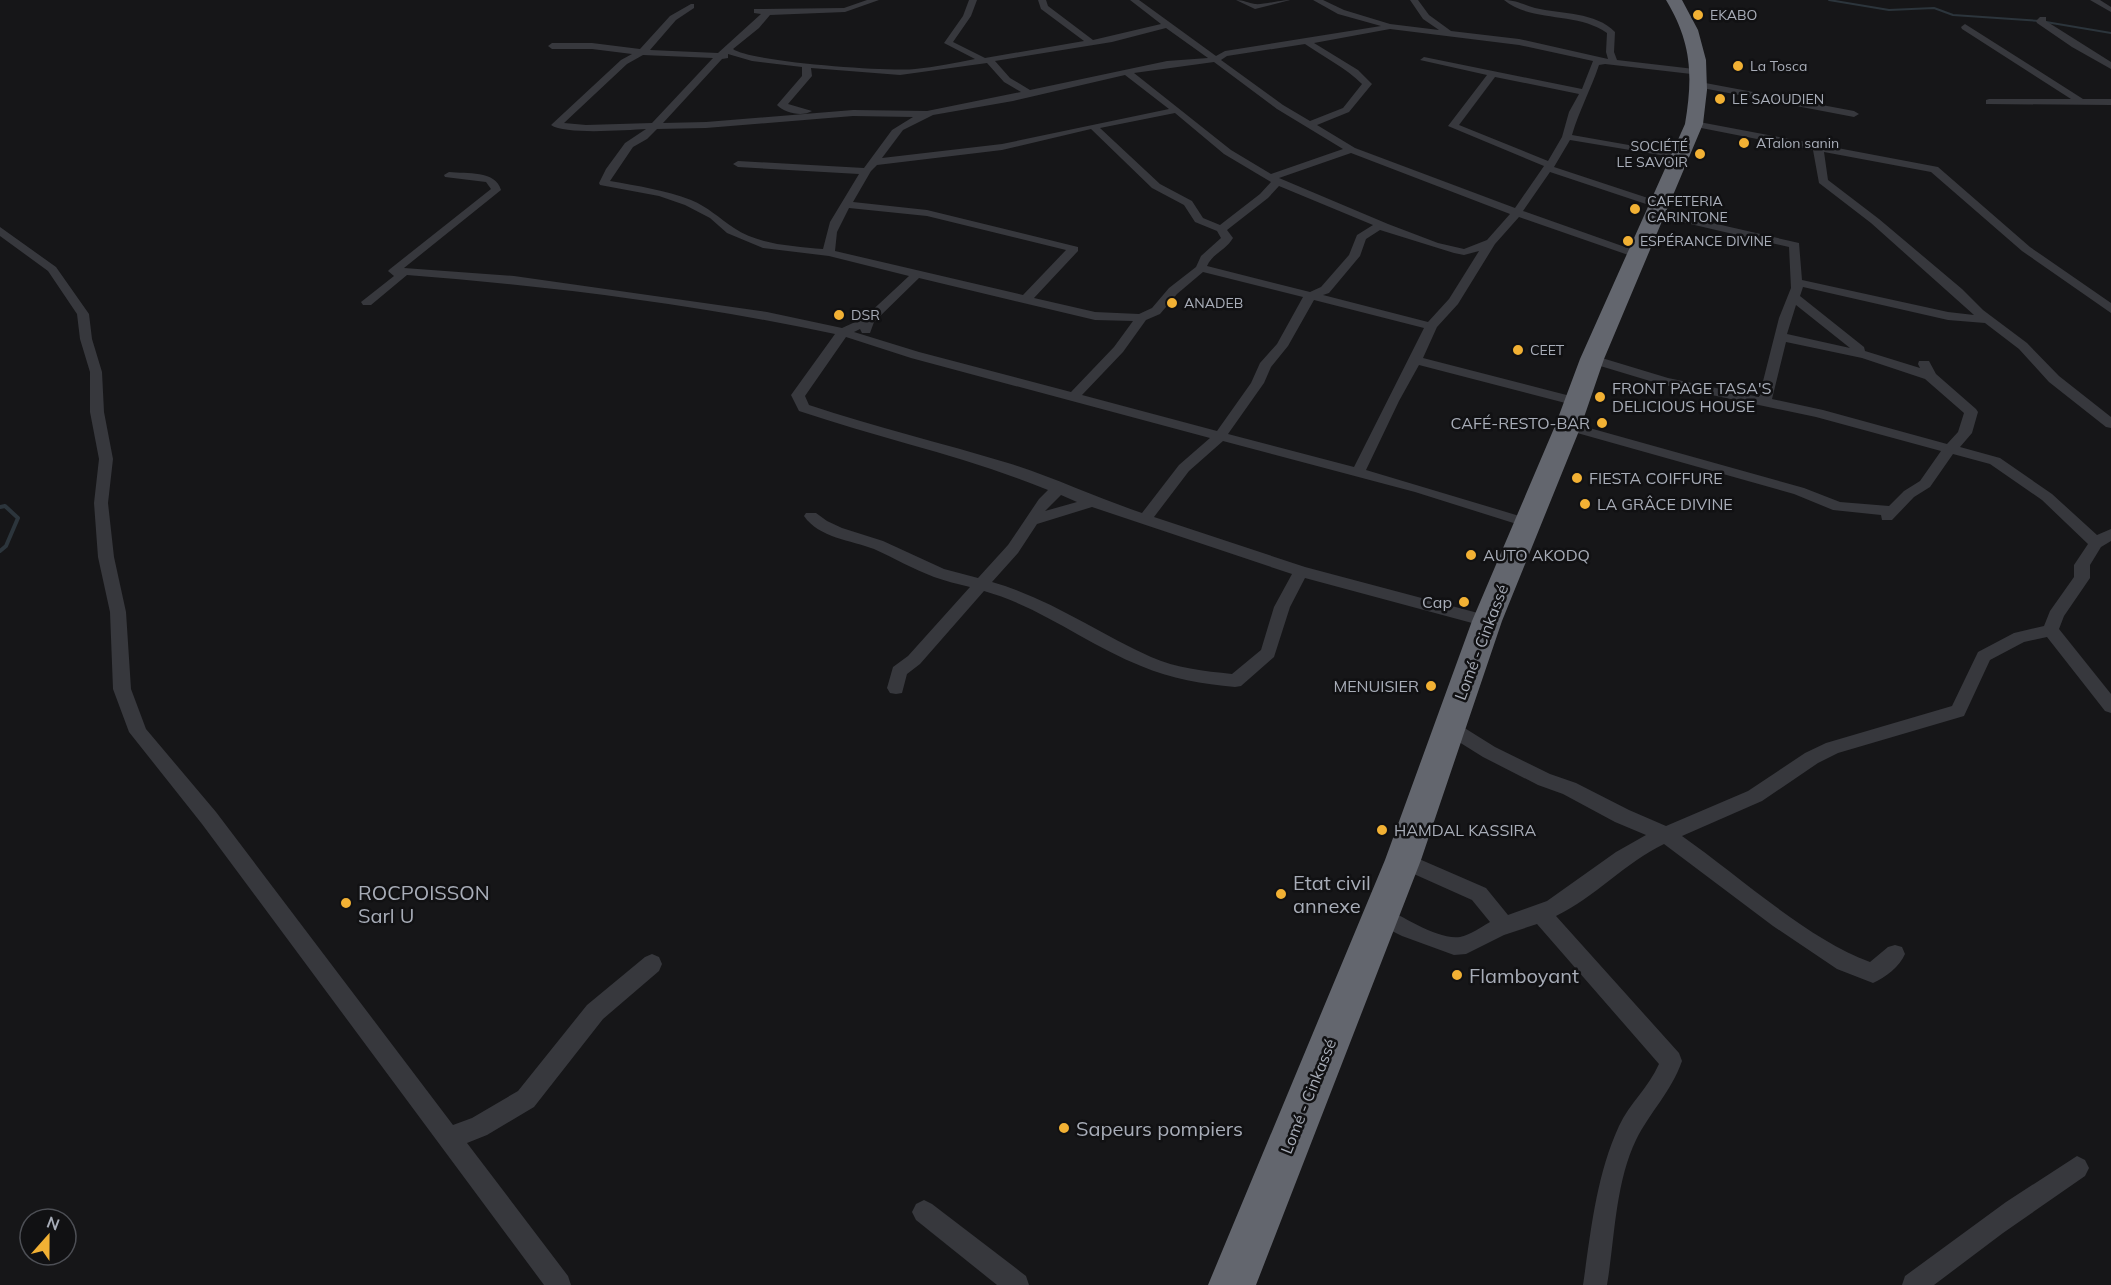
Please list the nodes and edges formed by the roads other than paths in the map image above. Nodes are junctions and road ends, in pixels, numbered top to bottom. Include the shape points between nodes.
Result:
1 (875, 0) edge
2 (973, 0) edge
3 (1042, 0) edge
4 (1134, 0) edge
5 (1239, 0) edge
6 (1286, 0) edge
7 (1317, 0) edge
8 (1414, 0) edge
9 (1508, 0) edge
10 (1674, 0) edge
11 (2094, 0) edge
12 (691, 6) dead end
13 (2111, 10) edge
14 (757, 11) dead end
15 (767, 13) junction
16 (2043, 19) dead end
17 (1166, 25) junction
18 (1389, 26) junction
19 (1965, 27) dead end
20 (1450, 33) junction
21 (1091, 42) junction
22 (1308, 42) junction
23 (552, 46) dead end
24 (728, 48) junction
25 (638, 52) junction
26 (736, 55) junction
27 (720, 56) junction
28 (986, 60) junction
29 (1218, 60) junction
30 (1424, 60) dead end
31 (1609, 61) junction
32 (806, 65) junction
33 (2111, 66) edge
34 (842, 69) junction
35 (1127, 72) junction
36 (1492, 74) junction
37 (807, 76) junction
38 (1700, 78) junction
39 (1585, 92) junction
40 (1029, 93) junction
41 (1989, 102) dead end
42 (2111, 102) edge
43 (2083, 103) junction
44 (1177, 110) junction
45 (853, 113) junction
46 (892, 114) junction
47 (929, 114) junction
48 (1854, 114) dead end
49 (1694, 124) junction
50 (654, 126) junction
51 (1093, 126) junction
52 (1310, 126) junction
53 (900, 128) junction
54 (1568, 136) junction
55 (1818, 148) junction
56 (1351, 150) junction
57 (1680, 157) junction
58 (875, 162) junction
59 (738, 164) dead end
60 (1550, 167) junction
61 (866, 171) junction
62 (449, 176) dead end
63 (1274, 180) junction
64 (846, 204) junction
65 (1657, 209) junction
66 (1518, 213) junction
67 (1384, 226) junction
68 (1221, 229) junction
69 (0, 230) edge
70 (1491, 242) junction
71 (829, 253) junction
72 (1638, 255) junction
73 (1201, 268) junction
74 (394, 271) junction
75 (917, 274) junction
76 (1797, 282) junction
77 (1310, 296) junction
78 (1795, 298) junction
79 (1025, 300) junction
80 (367, 302) dead end
81 (2111, 309) edge
82 (1141, 318) junction
83 (1990, 320) junction
84 (868, 321) junction
85 (1431, 326) junction
86 (843, 332) junction
87 (1782, 337) junction
88 (869, 340) junction
89 (1865, 354) junction
90 (1592, 359) junction
91 (1416, 360) junction
92 (1073, 398) junction
93 (1766, 400) junction
94 (1572, 414) junction
95 (2111, 424) edge
96 (1220, 436) junction
97 (1949, 450) junction
98 (1358, 472) junction
99 (1058, 489) junction
100 (1092, 502) junction
101 (811, 516) dead end
102 (1146, 518) junction
103 (1033, 520) junction
104 (1528, 523) junction
105 (2111, 534) edge
106 (2096, 543) junction
107 (1301, 570) junction
108 (980, 586) junction
109 (1487, 621) junction
110 (2051, 630) junction
111 (896, 688) dead end
112 (2111, 706) edge
113 (1449, 727) junction
114 (1665, 834) junction
115 (1403, 860) junction
116 (1541, 914) junction
117 (1381, 916) junction
118 (1504, 926) junction
119 (1895, 954) dead end
120 (652, 964) dead end
121 (450, 1138) junction
122 (2077, 1168) dead end
123 (924, 1212) dead end
124 (558, 1285) edge
125 (1017, 1285) edge
126 (1232, 1285) edge
127 (1595, 1285) edge
128 (1914, 1285) edge

1 - 15 street via 845,10
2 - 28 street via 948,43
3 - 21 street via 1044,7
4 - 17 street
5 - 6 street via 1255,7
7 - 18 street via 1341,12
8 - 20 street via 1426,17
9 - 31 street via 1529,10 1608,28
10 - 38 highway, Lomé - Cinkassé via 1689,25
11 - 13 street
12 - 25 street via 673,18 645,50
14 - 15 street
15 - 24 street
16 - 33 street via 2040,21 2074,45
17 - 21 street
17 - 29 street
18 - 20 street
18 - 22 street
19 - 43 street
20 - 31 street via 1519,42
21 - 28 street
22 - 29 street via 1225,54
22 - 52 street via 1368,84 1346,111
23 - 25 street
24 - 26 street
24 - 27 street
25 - 27 street
25 - 50 street via 556,125
26 - 27 street
26 - 32 street
27 - 50 street
28 - 34 street via 886,74
28 - 40 street via 1007,80
29 - 35 street
29 - 52 street
30 - 36 street
31 - 38 street
31 - 39 street via 1595,63
32 - 34 street
32 - 37 street
34 - 37 street
35 - 40 street
35 - 44 street
36 - 39 street
36 - 60 street via 1453,126
37 - 45 street via 782,105 788,109
38 - 48 street
38 - 49 highway, Lomé - Cinkassé
39 - 54 street via 1574,112
40 - 47 street
41 - 43 street
42 - 43 street
44 - 51 street
44 - 63 street via 1220,146
45 - 46 street
45 - 50 street via 767,122
46 - 47 street
46 - 53 street
47 - 53 street
49 - 55 street
49 - 57 highway, Lomé - Cinkassé
50 - 71 street via 629,145 604,183 661,193 689,203 714,216 731,231 767,246
51 - 58 street via 1002,147
51 - 68 street via 1156,186 1188,203 1199,220
52 - 56 street
53 - 58 street
54 - 57 street
54 - 60 street
55 - 81 street via 1934,169 2026,249
55 - 83 street via 1823,181
56 - 63 street
56 - 66 street
57 - 65 highway, Lomé - Cinkassé
58 - 61 street
59 - 61 street
60 - 65 street
60 - 66 street
61 - 64 street
62 - 74 street via 489,179 496,190
63 - 67 street
63 - 68 street via 1264,196
64 - 71 street via 828,245
64 - 79 street via 927,213 1074,249
65 - 72 highway, Lomé - Cinkassé
65 - 76 street via 1693,224 1795,245
66 - 70 street
66 - 72 street
67 - 70 street via 1464,252
67 - 77 street via 1361,237 1354,256 1325,290
68 - 73 street via 1227,238 1225,243 1208,255
69 - 121 street via 52,269 83,314 96,372 106,459 100,503 118,612 122,689 138,732 209,818
70 - 85 street via 1454,301
71 - 75 street
72 - 90 highway, Lomé - Cinkassé
73 - 77 street
73 - 82 street via 1156,310
74 - 80 street via 402,276
74 - 86 street via 556,285 767,316
75 - 79 street
75 - 84 street
76 - 78 street
76 - 83 street via 1948,316
77 - 85 street
77 - 96 street via 1282,346
78 - 87 street via 1785,318
78 - 89 street
79 - 82 street via 1095,316
82 - 92 street via 1103,368
83 - 95 street via 2023,346 2054,379
84 - 86 street
84 - 88 street
85 - 91 street
86 - 88 street
86 - 99 street via 798,395 804,408 1005,467
87 - 89 street
87 - 93 street
88 - 92 street
89 - 97 street via 1927,370 1971,412 1965,433
90 - 93 street via 1665,381
90 - 94 highway, Lomé - Cinkassé
91 - 94 street
91 - 98 street
92 - 96 street
93 - 97 street
94 - 97 street via 1838,507 1889,515 1925,484
94 - 104 highway, Lomé - Cinkassé
96 - 98 street
96 - 102 street via 1184,468
97 - 106 street via 1995,461 2047,497
98 - 104 street
99 - 100 street
99 - 103 street
100 - 102 street
100 - 103 street
101 - 108 street via 837,532
102 - 107 street
103 - 108 street
104 - 109 highway, Lomé - Cinkassé
105 - 106 street
106 - 110 street via 2082,565 2082,578 2056,615
107 - 108 street via 1282,607 1268,653 1235,681 1192,676 1147,662 1007,592
107 - 109 street
108 - 111 street via 914,660 899,671
109 - 113 highway, Lomé - Cinkassé
110 - 112 street
110 - 114 street via 2020,637 1984,656 1958,711 1831,748 1755,796
113 - 114 street via 1544,780
113 - 115 highway, Lomé - Cinkassé
114 - 116 street via 1633,851
114 - 119 street via 1780,920 1844,962 1872,974
115 - 117 highway, Lomé - Cinkassé
115 - 118 street via 1479,894
116 - 118 street
116 - 127 street via 1671,1061 1667,1076 1629,1131 1620,1152
117 - 118 street via 1422,936 1460,946
117 - 126 highway, Lomé - Cinkassé
120 - 121 street via 595,1012 526,1099 479,1127
121 - 124 street
122 - 128 street via 1988,1228
123 - 125 street

